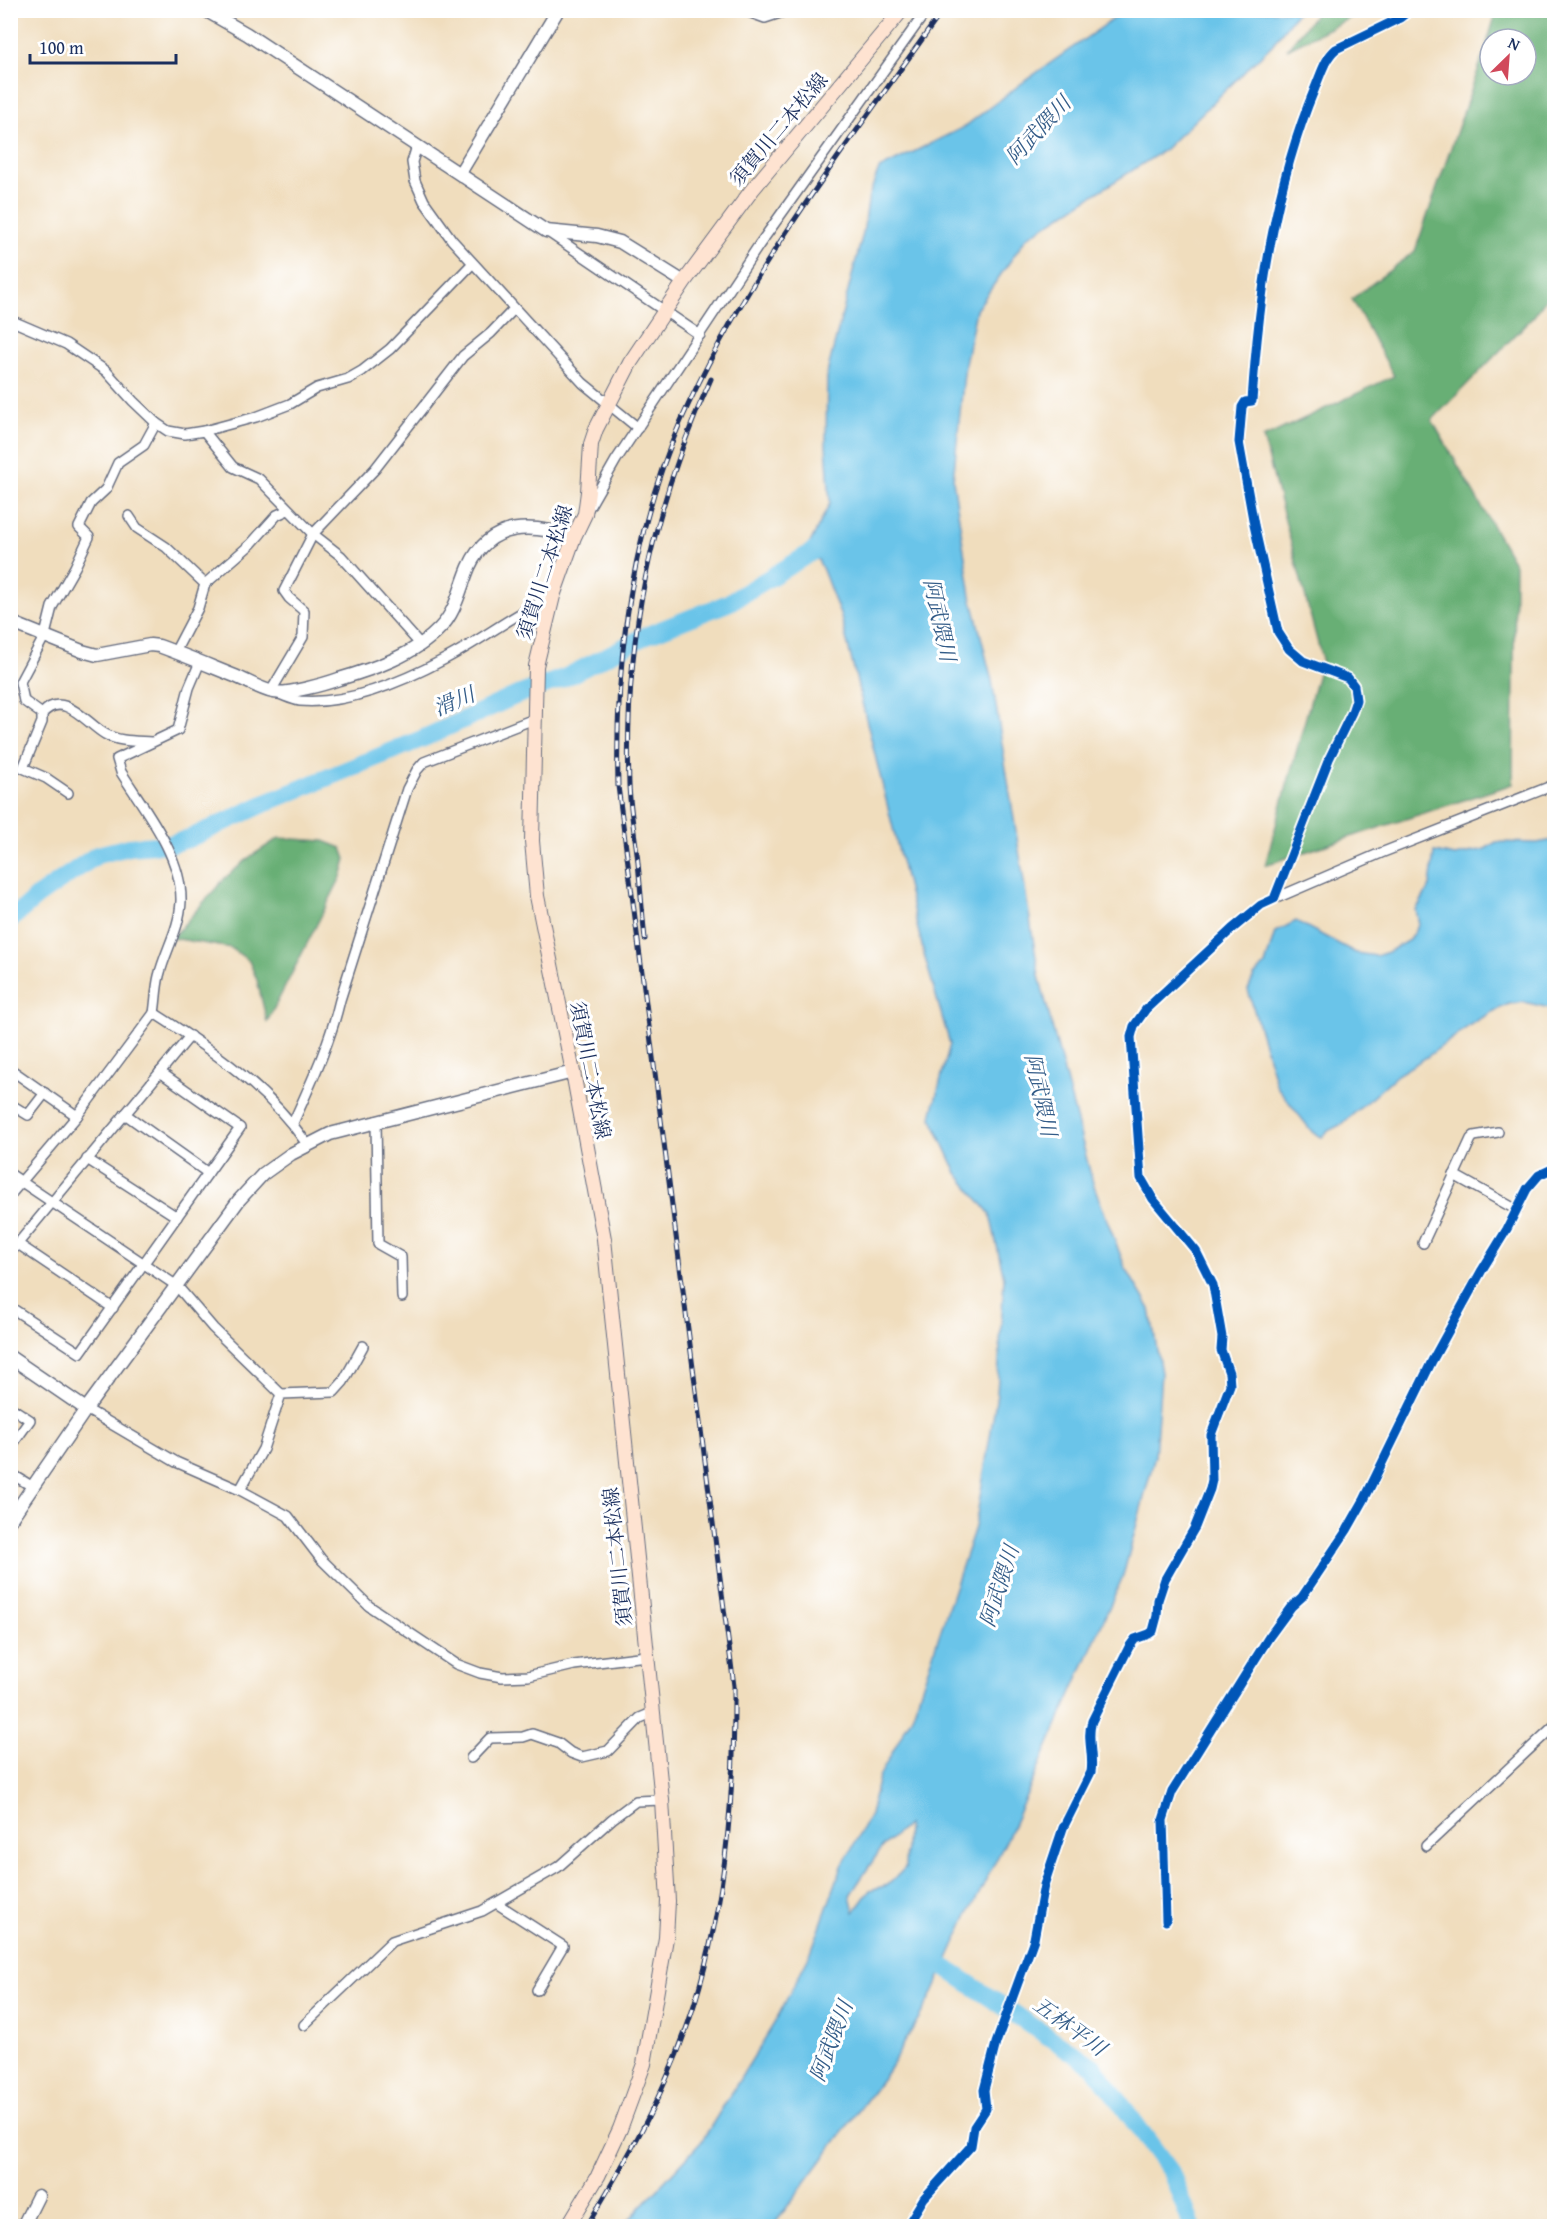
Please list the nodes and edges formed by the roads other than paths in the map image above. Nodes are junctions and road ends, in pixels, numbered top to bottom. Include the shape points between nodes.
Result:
1 (205, 10) edge
2 (558, 10) edge
3 (743, 10) edge
4 (789, 10) edge
5 (902, 10) edge
6 (927, 10) edge
7 (417, 146) junction
8 (460, 173) junction
9 (546, 231) junction
10 (472, 264) junction
11 (684, 282) junction
12 (514, 309) junction
13 (665, 311) junction
14 (10, 320) edge
15 (700, 335) junction
16 (609, 403) junction
17 (156, 423) junction
18 (638, 428) junction
19 (204, 431) junction
20 (288, 510) junction
21 (585, 514) junction
22 (129, 516) dead end
23 (313, 534) junction
24 (574, 537) junction
25 (205, 584) junction
26 (553, 596) junction
27 (10, 622) edge
28 (45, 635) junction
29 (420, 644) junction
30 (175, 652) junction
31 (200, 662) junction
32 (273, 692) junction
33 (42, 714) junction
34 (535, 716) junction
35 (153, 742) junction
36 (1554, 785) edge
37 (68, 793) dead end
38 (1274, 898) dead end
39 (154, 1013) junction
40 (190, 1036) junction
41 (10, 1069) edge
42 (160, 1072) junction
43 (573, 1072) junction
44 (45, 1093) junction
45 (10, 1104) edge
46 (125, 1114) junction
47 (77, 1116) junction
48 (376, 1121) junction
49 (293, 1123) junction
50 (1498, 1132) dead end
51 (307, 1144) junction
52 (87, 1159) junction
53 (1554, 1168) edge
54 (208, 1173) junction
55 (10, 1174) edge
56 (1454, 1175) junction
57 (21, 1182) junction
58 (10, 1195) edge
59 (52, 1202) junction
60 (1516, 1210) junction
61 (177, 1218) junction
62 (1423, 1243) dead end
63 (18, 1244) junction
64 (10, 1253) edge
65 (144, 1264) junction
66 (177, 1286) junction
67 (402, 1297) dead end
68 (10, 1307) edge
69 (113, 1308) junction
70 (363, 1346) dead end
71 (10, 1357) edge
72 (281, 1394) junction
73 (10, 1407) edge
74 (86, 1409) junction
75 (10, 1449) edge
76 (10, 1473) edge
77 (33, 1487) junction
78 (240, 1490) junction
79 (10, 1520) edge
80 (646, 1656) junction
81 (652, 1713) junction
82 (1554, 1726) edge
83 (471, 1758) dead end
84 (662, 1800) junction
85 (1426, 1846) dead end
86 (496, 1903) junction
87 (1167, 1921) dead end
88 (537, 1990) dead end
89 (304, 2025) dead end
90 (38, 2196) dead end
91 (23, 2226) edge
92 (568, 2226) edge

1 - 7 street
2 - 8 street
3 - 4 street via 765,18
5 - 11 main road, 須賀川二本松線 via 752,190
6 - 15 street via 781,213
7 - 8 street
7 - 10 street via 412,162 424,201
8 - 9 street
9 - 11 street via 620,242
9 - 13 street
10 - 12 street
10 - 19 street via 390,349 363,371 256,417
11 - 13 main road, 須賀川二本松線
12 - 16 street via 584,383
12 - 23 street via 463,356 375,469
13 - 15 street
13 - 16 main road, 須賀川二本松線
14 - 17 street via 66,344 106,371
15 - 18 street
16 - 18 street
16 - 21 main road, 須賀川二本松線 via 591,444
17 - 19 street via 185,434
17 - 28 street via 144,445 118,463 106,489 91,503 79,526 89,537 52,607
18 - 21 street
19 - 20 street via 233,467 259,479
20 - 23 street
20 - 25 street
21 - 24 main road, 須賀川二本松線
22 - 25 street via 137,528 166,547
23 - 29 street via 341,556
23 - 32 street via 285,591 304,611 303,637
24 - 26 main road, 須賀川二本松線
24 - 29 street via 534,527 496,535 470,566 447,619
25 - 30 street via 198,608
26 - 32 street via 446,659 369,692 351,698 299,701
26 - 34 main road, 須賀川二本松線 via 536,666
27 - 28 street
28 - 30 street via 97,655 150,645
28 - 33 street via 20,682 24,701
29 - 32 street via 369,670 320,686
30 - 31 street
31 - 32 street
31 - 35 street via 178,730
33 - 35 street via 49,706 58,704 119,740
33 - 37 street via 23,768
34 - 43 main road, 須賀川二本松線 via 532,841 537,896
34 - 49 street via 424,762 417,770 407,789 329,1039
35 - 39 street via 117,759 169,850 179,879 181,901 159,976
36 - 38 street
39 - 40 street
39 - 47 street
40 - 42 street
40 - 49 street via 259,1088
41 - 44 street
42 - 46 street
42 - 54 street via 240,1128
43 - 48 street
43 - 80 main road, 須賀川二本松線 via 604,1239
44 - 45 street via 28,1115
44 - 47 street
46 - 52 street
46 - 54 street
47 - 57 street
48 - 51 street
48 - 67 street via 378,1244 401,1257
49 - 51 street
50 - 56 street via 1473,1137
51 - 66 street via 263,1174 247,1191
52 - 59 street
52 - 61 street
53 - 60 street via 1534,1180
54 - 61 street
55 - 57 street
56 - 60 street
56 - 62 street
57 - 58 street
57 - 59 street
59 - 63 street
59 - 65 street
60 - 87 street via 1432,1361 1347,1530 1302,1597 1269,1637 1172,1792 1163,1820
61 - 65 street
63 - 64 street
63 - 69 street
65 - 66 street
65 - 69 street
66 - 72 street via 213,1328
66 - 74 street
68 - 69 street via 80,1353
70 - 72 street via 344,1382 334,1392
71 - 74 street
72 - 78 street via 263,1449
73 - 75 street via 30,1420
74 - 77 street
74 - 78 street via 176,1462
76 - 77 street
77 - 79 street
78 - 80 street via 288,1516 321,1559 369,1606 456,1664 502,1677 528,1676 574,1665
80 - 81 main road, 須賀川二本松線
81 - 83 street via 640,1718 608,1751 582,1757 532,1734 490,1738
81 - 84 main road, 須賀川二本松線
82 - 85 street
84 - 86 street via 636,1801 558,1867
84 - 92 main road, 須賀川二本松線 via 668,1901 666,1938 644,2064 598,2176
86 - 88 street via 563,1946
86 - 89 street via 392,1941
90 - 91 street

